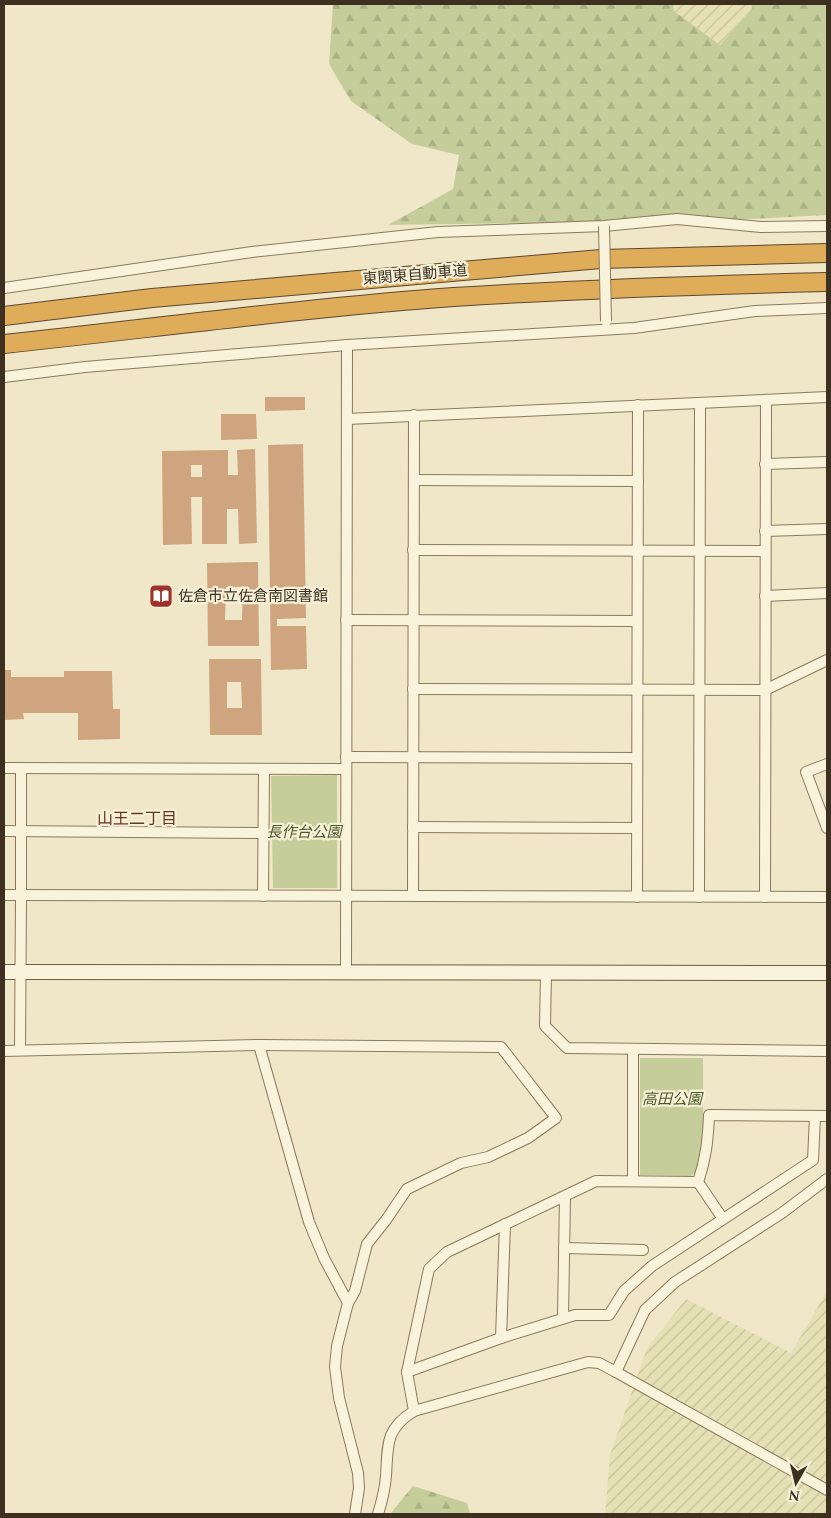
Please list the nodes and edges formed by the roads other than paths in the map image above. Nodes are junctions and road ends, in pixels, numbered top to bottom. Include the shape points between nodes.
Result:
1 (604, 226) junction
2 (827, 226) edge
3 (827, 253) edge
4 (827, 282) edge
5 (4, 288) edge
6 (827, 308) edge
7 (4, 316) edge
8 (606, 325) junction
9 (4, 344) edge
10 (347, 345) junction
11 (4, 377) edge
12 (827, 397) edge
13 (766, 400) junction
14 (700, 403) junction
15 (638, 406) junction
16 (414, 415) junction
17 (347, 419) junction
18 (827, 462) edge
19 (765, 464) junction
20 (414, 480) junction
21 (638, 481) junction
22 (827, 529) edge
23 (765, 531) junction
24 (413, 550) junction
25 (638, 551) junction
26 (699, 551) junction
27 (765, 551) junction
28 (827, 593) edge
29 (765, 596) junction
30 (346, 620) junction
31 (413, 620) junction
32 (637, 621) junction
33 (827, 660) edge
34 (413, 689) junction
35 (637, 689) junction
36 (699, 690) junction
37 (765, 690) junction
38 (346, 757) junction
39 (413, 757) junction
40 (637, 758) junction
41 (827, 764) edge
42 (4, 768) edge
43 (20, 768) junction
44 (264, 769) junction
45 (346, 769) junction
46 (413, 827) junction
47 (637, 828) junction
48 (827, 828) edge
49 (4, 831) edge
50 (21, 831) junction
51 (264, 833) junction
52 (4, 895) edge
53 (21, 895) junction
54 (264, 896) junction
55 (346, 896) junction
56 (413, 896) junction
57 (637, 897) junction
58 (699, 897) junction
59 (765, 897) junction
60 (827, 897) edge
61 (4, 972) edge
62 (20, 972) junction
63 (346, 972) junction
64 (546, 973) junction
65 (827, 974) edge
66 (259, 1045) junction
67 (633, 1049) junction
68 (20, 1050) junction
69 (4, 1051) edge
70 (827, 1051) edge
71 (814, 1116) junction
72 (827, 1116) edge
73 (827, 1179) edge
74 (633, 1181) junction
75 (698, 1182) junction
76 (565, 1196) junction
77 (723, 1219) junction
78 (505, 1224) junction
79 (564, 1248) junction
80 (643, 1250) dead end
81 (348, 1303) junction
82 (564, 1318) junction
83 (501, 1338) junction
84 (407, 1372) junction
85 (616, 1372) junction
86 (414, 1411) junction
87 (827, 1490) edge
88 (354, 1514) edge
89 (378, 1514) edge

1 - 2 street via 677,218 762,227
1 - 5 street via 438,232 252,252
1 - 8 street, bridge
3 - 7 highway, 東関東自動車道 via 601,260 152,298
4 - 9 highway, 東関東自動車道 via 454,297
6 - 8 street via 755,310 634,328
8 - 10 street
10 - 11 street
10 - 17 street
12 - 13 street
13 - 14 street
13 - 19 street
14 - 15 street
14 - 26 street
15 - 16 street
15 - 21 street
16 - 17 street
16 - 20 street
17 - 30 street
18 - 19 street
19 - 23 street
20 - 21 street
20 - 24 street
21 - 25 street
22 - 23 street
23 - 27 street
24 - 25 street
24 - 31 street
25 - 26 street
25 - 32 street
26 - 27 street
26 - 36 street
27 - 29 street
28 - 29 street
29 - 37 street
30 - 31 street
30 - 38 street
31 - 32 street
31 - 34 street
32 - 35 street
33 - 37 street
34 - 35 street
34 - 39 street
35 - 36 street
35 - 40 street
36 - 37 street
36 - 58 street
37 - 59 street
38 - 39 street
38 - 45 street
39 - 40 street
39 - 46 street
40 - 47 street
41 - 48 street via 806,772
42 - 43 street
43 - 44 street
43 - 50 street
44 - 45 street
44 - 51 street
45 - 55 street
46 - 47 street
46 - 56 street
47 - 57 street
49 - 50 street
50 - 51 street
50 - 53 street
51 - 54 street
52 - 53 street
53 - 54 street
53 - 62 street
54 - 55 street
55 - 56 street
55 - 63 street
56 - 57 street
57 - 58 street
58 - 59 street
59 - 60 street
61 - 62 street
62 - 63 street
62 - 68 street
63 - 64 street
64 - 65 street
64 - 67 street via 545,1026 567,1048
66 - 68 street
66 - 81 street via 309,1222
66 - 81 street via 501,1047 556,1118 528,1138 488,1157 461,1163 407,1189 367,1244 355,1291
67 - 70 street
67 - 74 street
68 - 69 street
71 - 72 street
71 - 75 street via 709,1115 707,1151
71 - 77 street via 813,1160
73 - 85 street via 782,1213 675,1282 645,1310
74 - 75 street
74 - 76 street via 596,1181
75 - 77 street
76 - 78 street
76 - 79 street
77 - 82 street via 652,1266 624,1291 609,1315
78 - 83 street
78 - 84 street via 447,1252 429,1270
79 - 80 street
79 - 82 street
81 - 88 street via 335,1367 338,1398 360,1488
82 - 83 street
83 - 84 street
84 - 86 street
85 - 86 street via 599,1363 588,1362
85 - 87 street
86 - 89 street via 394,1427 387,1449 384,1496

